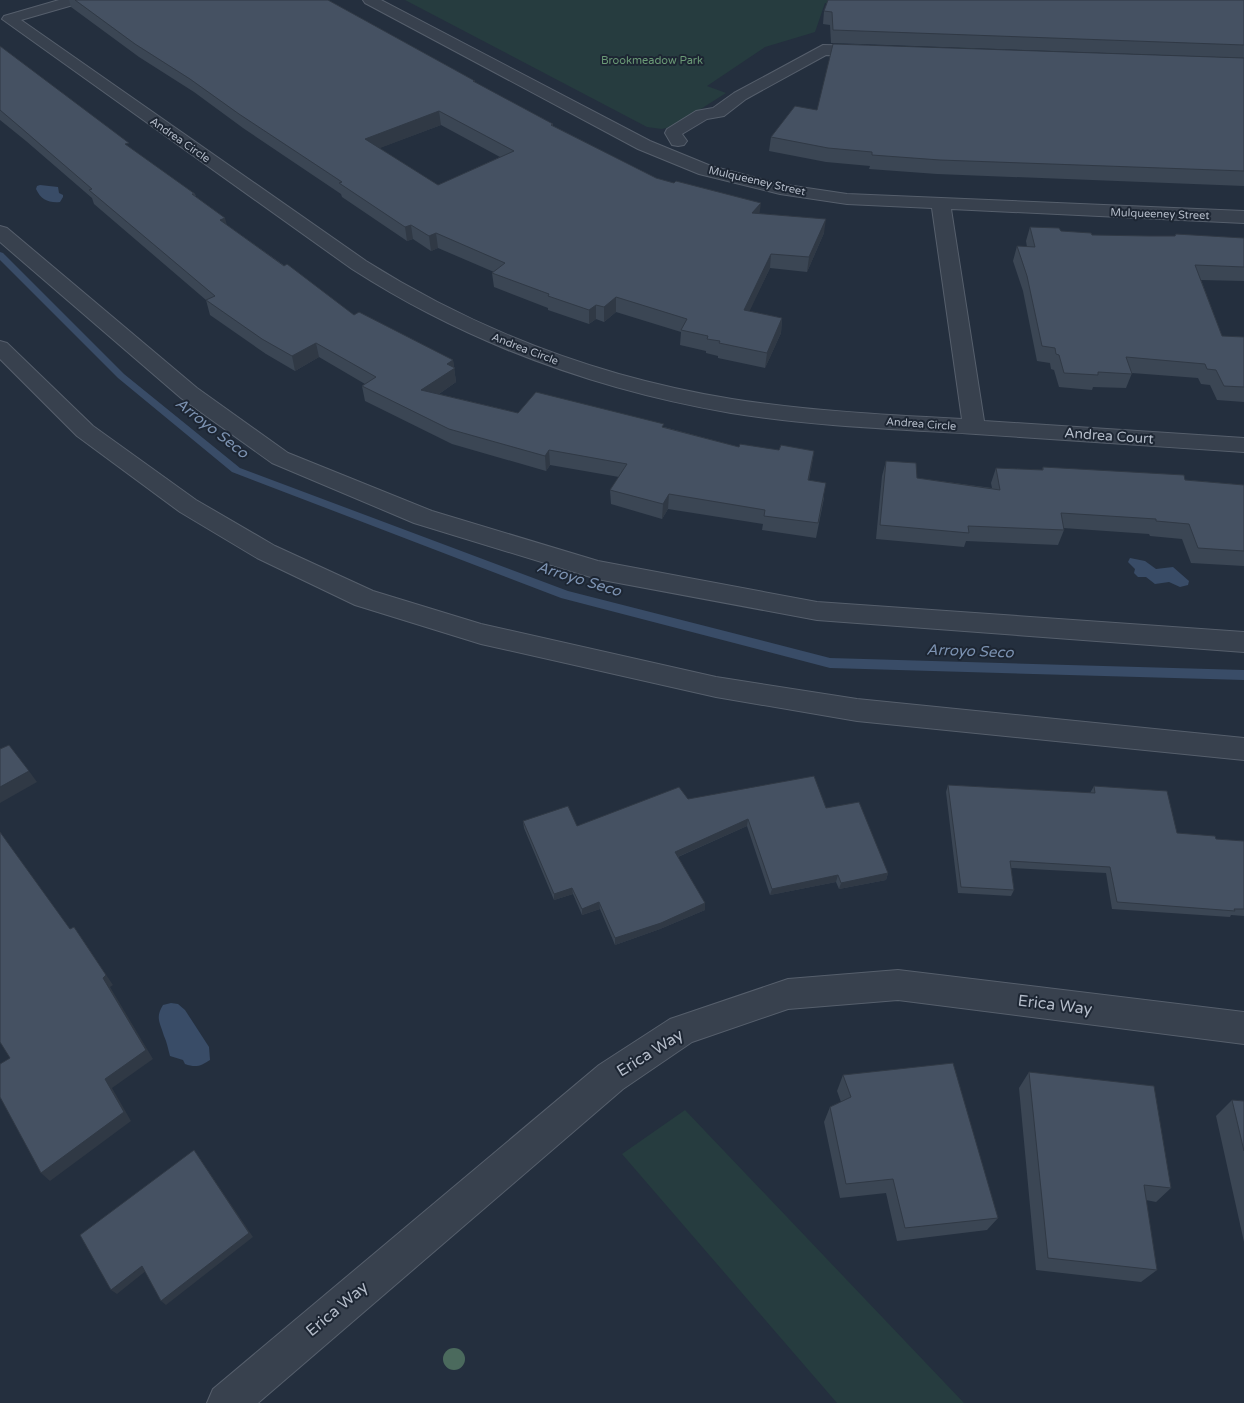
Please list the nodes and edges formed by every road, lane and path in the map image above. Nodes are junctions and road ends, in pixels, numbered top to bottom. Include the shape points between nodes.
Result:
1 (75, 0) edge
2 (370, 0) edge
3 (886, 52) edge
4 (659, 151) junction
5 (941, 205) junction
6 (1244, 217) edge
7 (0, 232) edge
8 (0, 347) edge
9 (974, 427) junction
10 (1244, 445) edge
11 (1244, 642) edge
12 (1244, 749) edge
13 (1244, 1028) edge
14 (227, 1403) edge

1 - 9 street, Andrea Circle via 9,19 359,265 473,328 557,361 652,390 731,406 825,418
2 - 4 street, Mulqueeney Street
3 - 4 street via 823,50 740,96 718,112 722,120 695,139 678,140
4 - 5 street, Mulqueeney Street via 704,170 780,189 846,199
5 - 6 street, Mulqueeney Street
5 - 9 street, Andrea Circle
7 - 11 street via 189,393 280,458 423,517 598,570 817,611
8 - 12 street via 85,431 188,506 266,552 364,598 481,634 716,687 857,710
9 - 10 street, Andrea Court
13 - 14 street, Erica Way via 898,985 788,994 682,1030 611,1077

